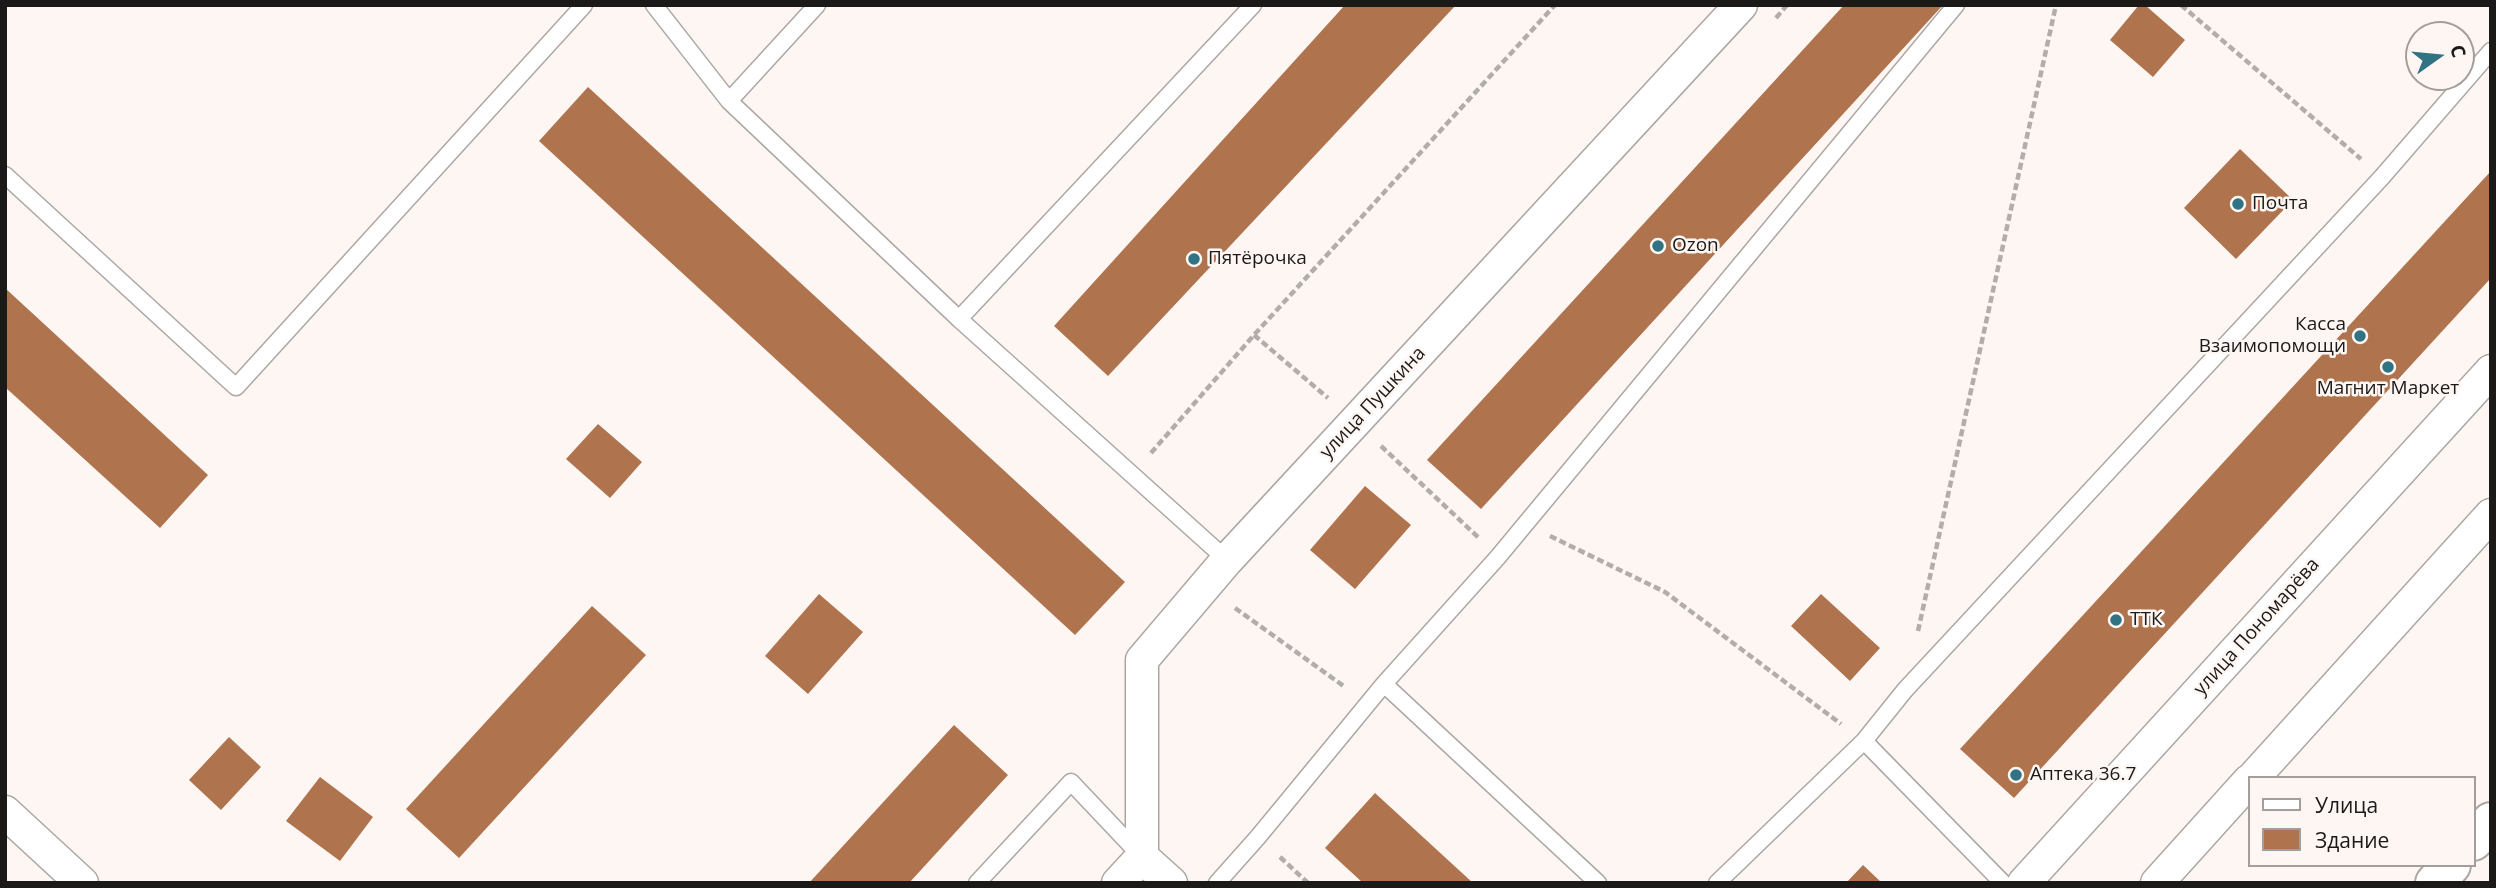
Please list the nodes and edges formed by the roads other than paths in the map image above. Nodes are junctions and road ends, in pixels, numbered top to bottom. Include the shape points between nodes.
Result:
1 (584, 5) edge
2 (654, 5) edge
3 (817, 5) edge
4 (1252, 5) edge
5 (1741, 5) edge
6 (1955, 5) edge
7 (2491, 51) edge
8 (729, 101) junction
9 (5, 175) edge
10 (959, 319) junction
11 (2491, 371) edge
12 (2491, 515) edge
13 (1227, 560) junction
14 (1384, 684) junction
15 (1864, 741) junction
16 (2255, 776) edge
17 (2248, 783) edge
18 (5, 812) edge
19 (2491, 822) edge
20 (2475, 839) edge
21 (1142, 857) junction
22 (2449, 867) edge
23 (82, 883) edge
24 (977, 883) edge
25 (1118, 883) edge
26 (1171, 883) edge
27 (1217, 883) edge
28 (1598, 883) edge
29 (1717, 883) edge
30 (2003, 883) edge
31 (2024, 883) edge
32 (2157, 883) edge
33 (2435, 883) edge

1 - 9 lane via 236,387
2 - 8 lane
3 - 8 lane
4 - 10 lane
5 - 13 street, улица Пушкина
6 - 14 lane via 1498,557
7 - 15 lane via 2382,177 1905,690
8 - 10 lane
10 - 13 lane
11 - 31 street, улица Пономарёва
12 - 16 street
13 - 21 street, улица Пушкина via 1142,660
14 - 27 lane
14 - 28 lane
15 - 29 lane
15 - 30 lane
17 - 32 street
18 - 23 street
19 - 20 main road
21 - 24 lane via 1072,782
21 - 25 street
21 - 26 street
22 - 33 main road

